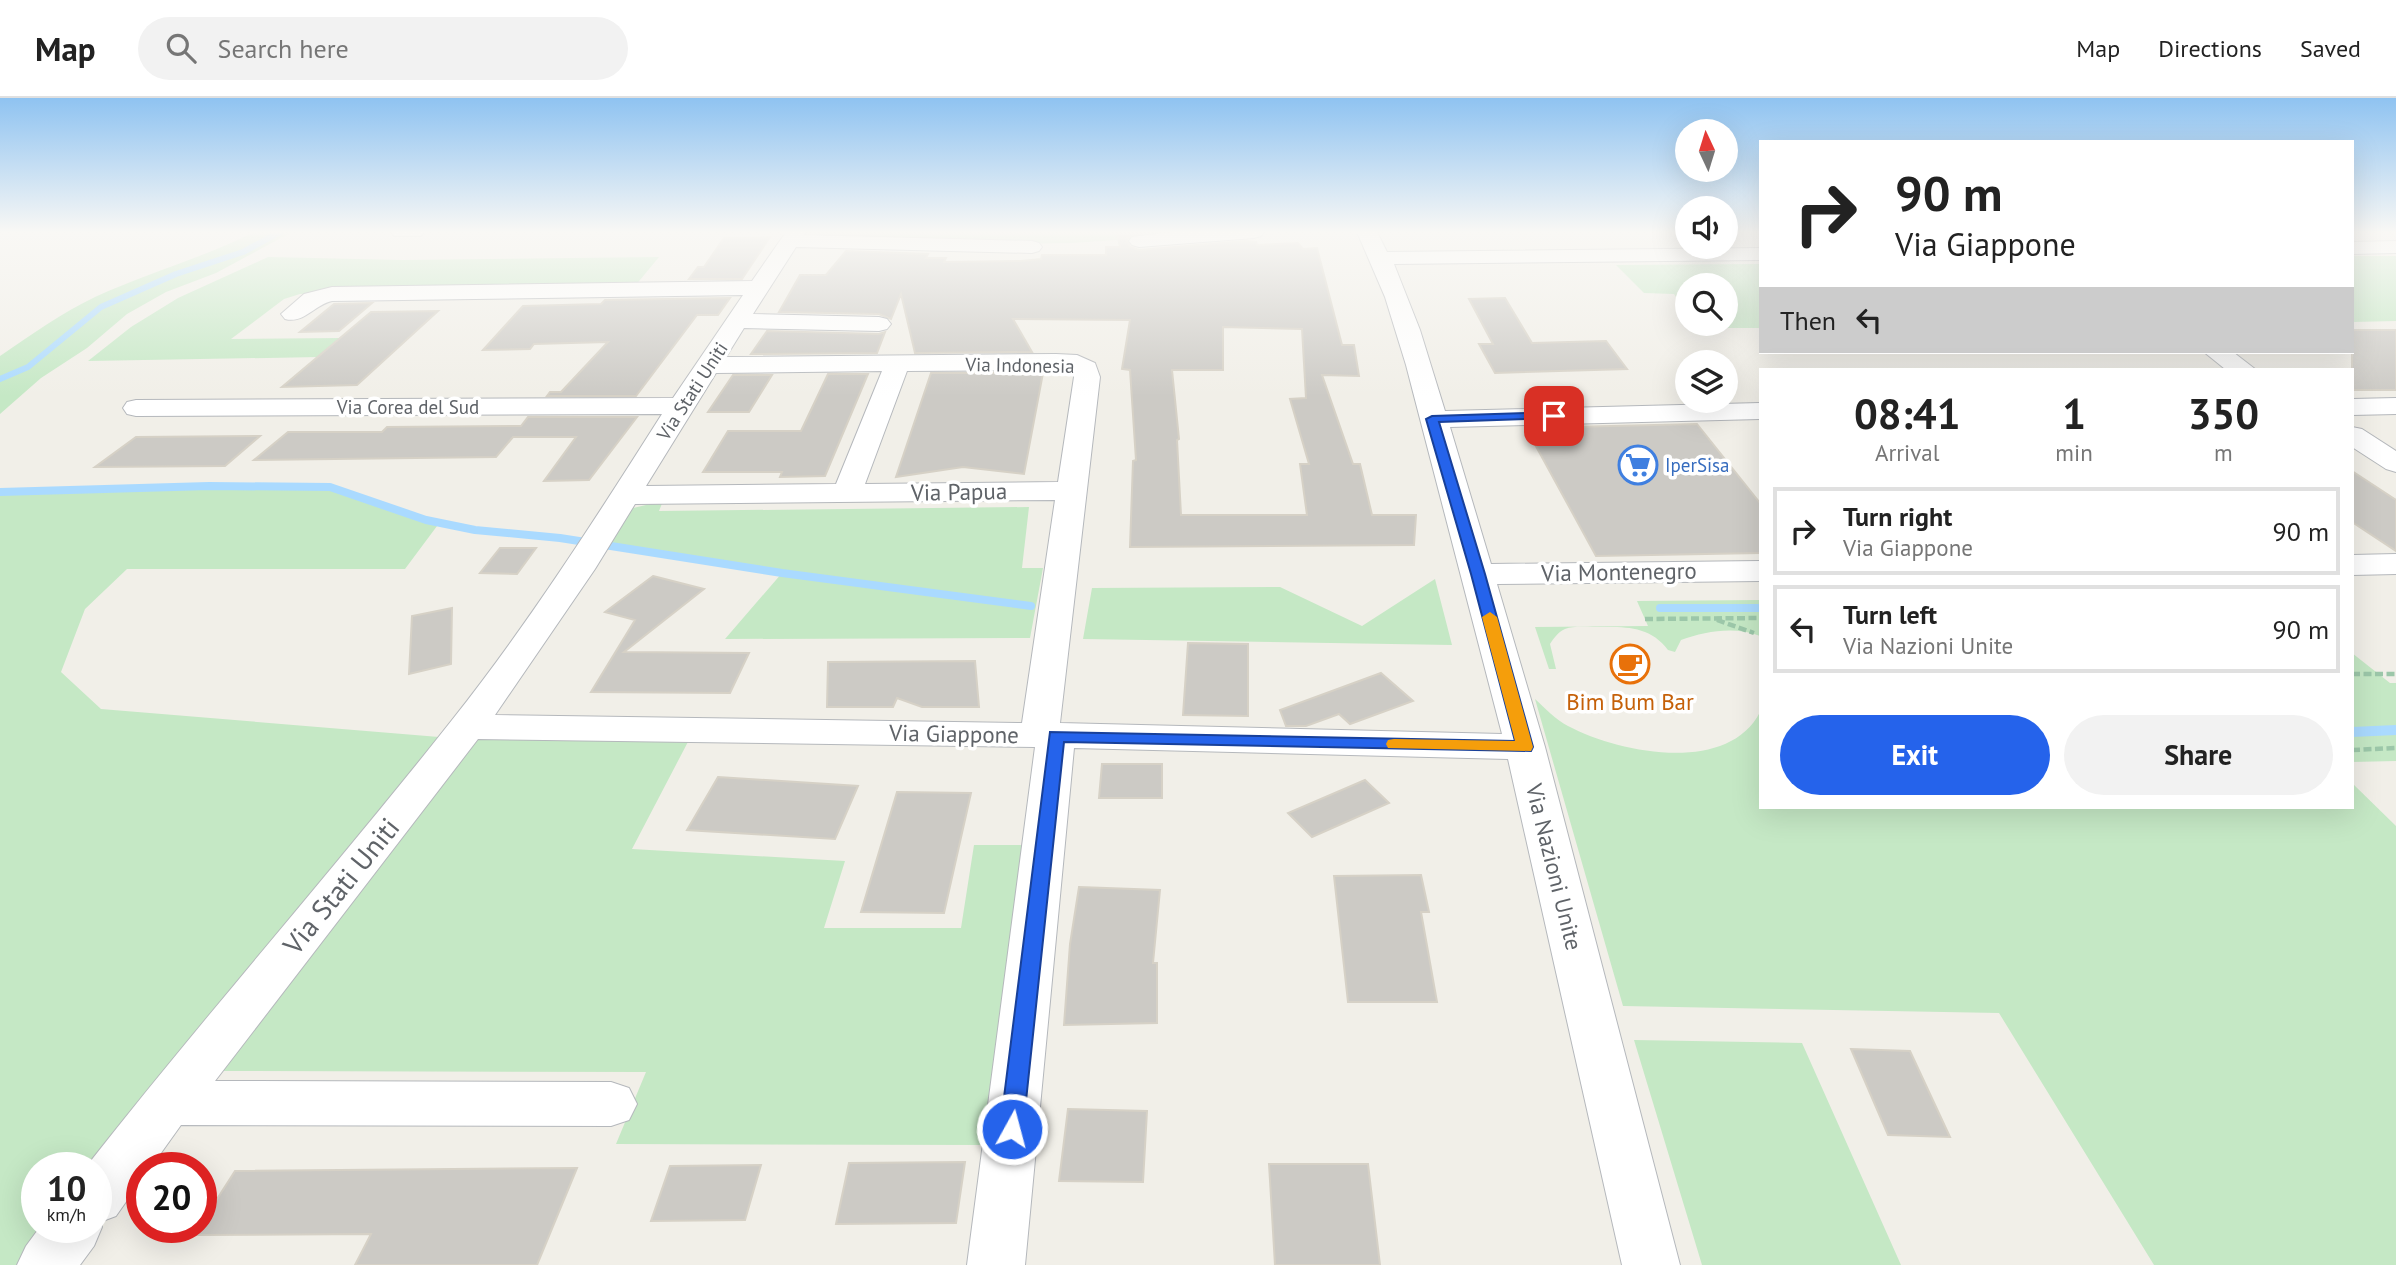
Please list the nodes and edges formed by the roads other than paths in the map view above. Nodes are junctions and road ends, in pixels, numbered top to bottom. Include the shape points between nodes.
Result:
1 (1390, 286) edge
2 (759, 288) joint
3 (293, 314) dead end
4 (737, 321) junction
5 (879, 324) dead end
6 (2219, 354) edge
7 (897, 364) junction
8 (708, 365) junction
9 (2240, 368) edge
10 (681, 406) junction
11 (2396, 406) edge
12 (2354, 407) edge
13 (136, 408) dead end
14 (1759, 411) edge
15 (1432, 419) junction
16 (2354, 436) edge
17 (2396, 463) edge
18 (1070, 491) junction
19 (847, 493) junction
20 (620, 506) junction
21 (2396, 564) edge
22 (2354, 565) edge
23 (1759, 571) edge
24 (1478, 574) junction
25 (467, 727) junction
26 (1047, 736) junction
27 (1525, 747) junction
28 (167, 1103) junction
29 (611, 1104) dead end
30 (112, 1177) edge
31 (62, 1243) edge
32 (46, 1265) edge
33 (996, 1265) edge
34 (1651, 1265) edge

1 - 15 street, Via Nazioni Unite
2 - 3 street via 332,294 312,299
2 - 4 street, Via Stati Uniti
4 - 5 street
4 - 8 street, Via Stati Uniti
6 - 9 street
7 - 8 street, Via Indonesia
7 - 18 street, Via Indonesia via 1056,362 1082,366 1087,377
7 - 19 street
8 - 10 street, Via Stati Uniti
10 - 13 street, Via Corea del Sud
10 - 20 street, Via Stati Uniti
11 - 12 street
14 - 15 street
15 - 24 street, Via Nazioni Unite
16 - 17 street
18 - 19 street, Via Papua
18 - 26 street, Via Indonesia
19 - 20 street, Via Papua
20 - 25 street, Via Stati Uniti
21 - 22 street
23 - 24 street, Via Montenegro
24 - 27 street, Via Nazioni Unite
25 - 26 street, Via Giappone
25 - 28 street, Via Stati Uniti
26 - 27 street, Via Giappone
26 - 33 street, Via Indonesia
27 - 34 street, Via Nazioni Unite
28 - 29 street
28 - 30 street, Via Stati Uniti
31 - 32 street

